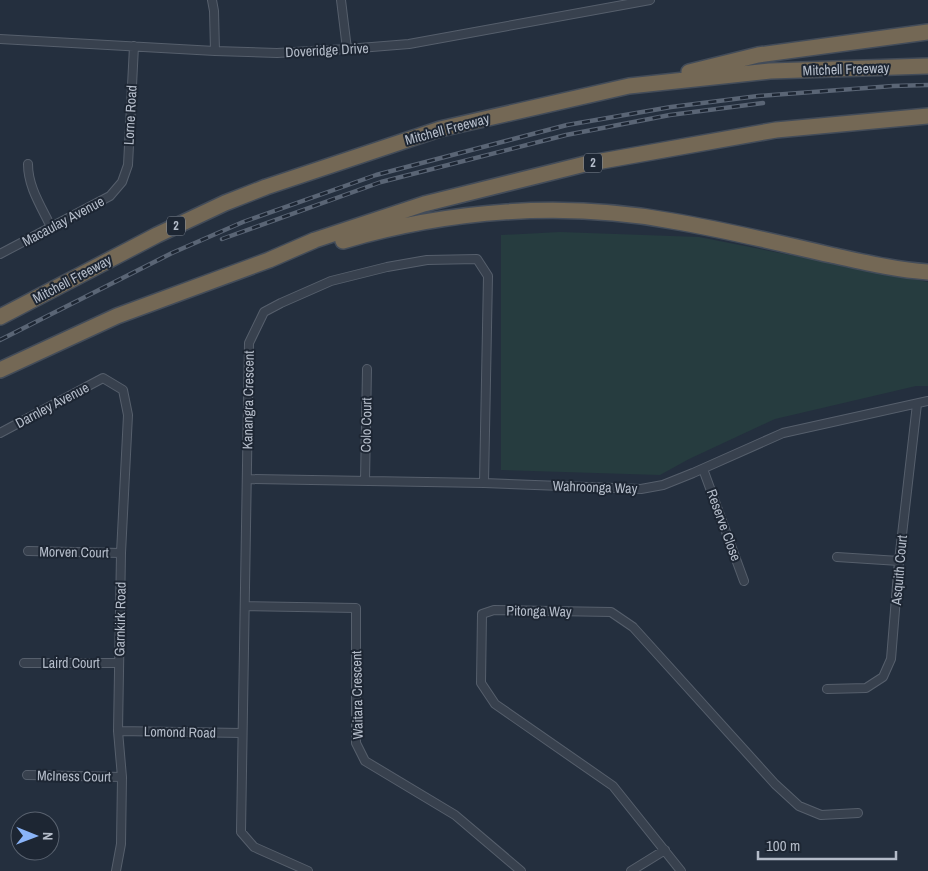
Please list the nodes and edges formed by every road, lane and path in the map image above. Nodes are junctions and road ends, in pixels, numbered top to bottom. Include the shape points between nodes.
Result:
1 (212, 0) edge
2 (341, 0) edge
3 (650, 0) edge
4 (928, 32) edge
5 (0, 40) edge
6 (134, 46) junction
7 (347, 49) junction
8 (215, 51) junction
9 (928, 66) edge
10 (629, 86) junction
11 (928, 116) edge
12 (28, 164) dead end
13 (122, 182) joint
14 (51, 227) junction
15 (0, 254) edge
16 (269, 260) junction
17 (928, 272) edge
18 (0, 317) edge
19 (367, 369) dead end
20 (0, 370) edge
21 (103, 378) joint
22 (928, 401) edge
23 (917, 404) junction
24 (0, 433) edge
25 (703, 469) junction
26 (247, 479) junction
27 (365, 481) junction
28 (484, 483) junction
29 (28, 551) dead end
30 (121, 553) junction
31 (837, 557) dead end
32 (900, 561) junction
33 (744, 581) dead end
34 (245, 606) junction
35 (24, 663) dead end
36 (119, 663) junction
37 (827, 689) dead end
38 (118, 730) junction
39 (242, 733) junction
40 (27, 775) dead end
41 (122, 777) junction
42 (858, 813) dead end
43 (666, 850) junction
44 (116, 871) edge
45 (308, 871) edge
46 (521, 871) edge
47 (631, 871) edge
48 (681, 871) edge

1 - 8 street
2 - 7 street
3 - 7 street, Doveridge Drive via 409,44
4 - 10 highway via 758,55
5 - 6 street, Doveridge Drive
6 - 8 street, Doveridge Drive
6 - 13 street, Lorne Road via 128,165
7 - 8 street, Doveridge Drive via 277,53
9 - 10 highway, Mitchell Freeway / 2 via 770,71
10 - 18 highway, Mitchell Freeway / 2 via 440,129 266,187 157,235
11 - 16 highway, 2 via 776,130 586,164 415,207 316,240
12 - 14 street via 32,190
13 - 14 street, Macaulay Avenue via 110,196
14 - 15 street, Macaulay Avenue
16 - 17 highway via 432,220 555,210 671,220 882,266
16 - 20 highway, 2 via 117,316
19 - 27 street, Colo Court
21 - 24 street, Darnley Avenue
21 - 30 street, Garnkirk Road via 123,390 128,415
22 - 23 street, Wahroonga Way
23 - 25 street, Wahroonga Way via 783,433
23 - 32 street, Asquith Court
25 - 28 street, Wahroonga Way via 663,485 642,488
25 - 33 street, Reserve Close
26 - 27 street, Wahroonga Way
26 - 28 street, Kanangra Crescent via 249,342 264,312 331,281 387,266 427,260 478,259 488,276
26 - 34 street, Kanangra Crescent
27 - 28 street, Wahroonga Way
29 - 30 street, Morven Court
30 - 36 street, Garnkirk Road
31 - 32 street
32 - 37 street, Asquith Court via 891,659 883,677 866,688
34 - 39 street, Kanangra Crescent
34 - 46 street, Waitara Crescent via 356,608 356,742 364,761 455,815
35 - 36 street, Laird Court
36 - 38 street, Garnkirk Road
38 - 39 street, Lomond Road
38 - 41 street, Garnkirk Road
39 - 45 street, Kanangra Crescent via 242,832 254,847
40 - 41 street, McIness Court
41 - 44 street, Garnkirk Road via 121,844
42 - 43 street, Pitonga Way via 821,815 799,806 775,784 633,627 611,612 494,610 482,614 481,683 495,704 613,786
43 - 47 street
43 - 48 street, Pitonga Way

